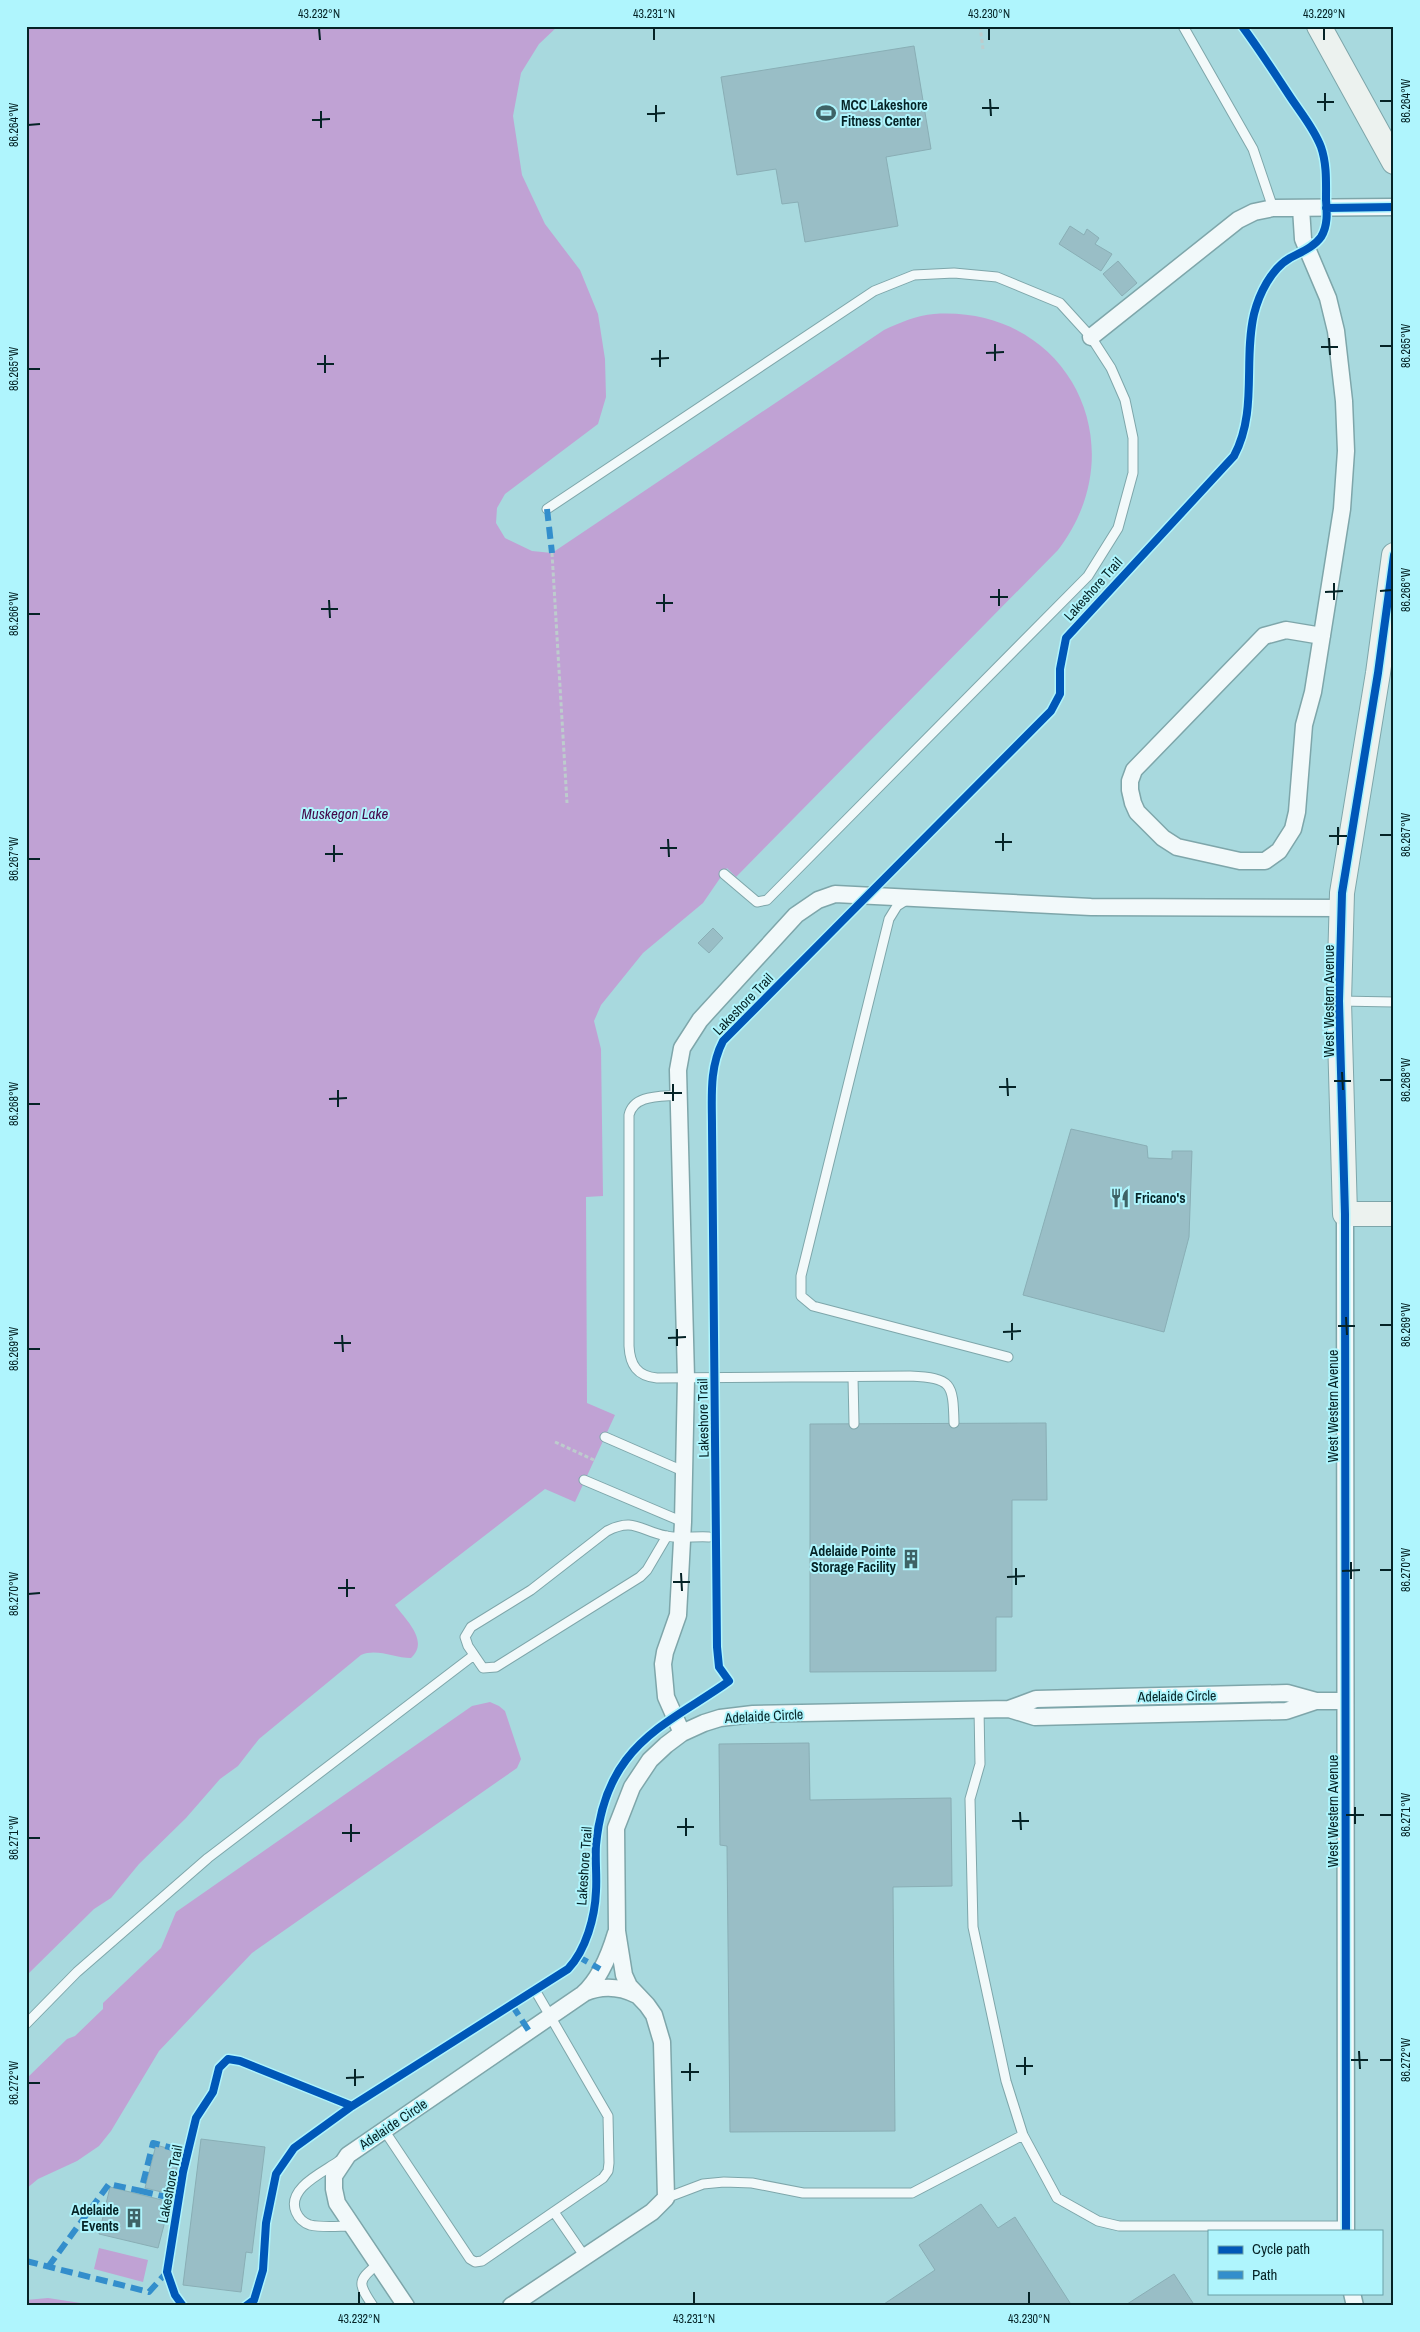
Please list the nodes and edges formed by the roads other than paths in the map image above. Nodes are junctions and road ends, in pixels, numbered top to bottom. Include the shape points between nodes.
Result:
1 (1183, 26) edge
2 (1319, 26) edge
3 (1394, 162) edge
4 (1394, 207) edge
5 (1272, 208) junction
6 (1301, 208) junction
7 (1091, 337) junction
8 (547, 509) dead end
9 (1394, 555) edge
10 (1322, 636) junction
11 (724, 874) dead end
12 (910, 898) junction
13 (1342, 908) junction
14 (1339, 1001) junction
15 (1394, 1002) edge
16 (679, 1095) junction
17 (1345, 1214) junction
18 (1394, 1214) edge
19 (1008, 1357) dead end
20 (853, 1377) junction
21 (686, 1378) junction
22 (854, 1424) dead end
23 (954, 1424) dead end
24 (605, 1437) dead end
25 (683, 1471) junction
26 (584, 1480) dead end
27 (677, 1532) junction
28 (709, 1537) dead end
29 (474, 1655) junction
30 (1346, 1701) junction
31 (979, 1710) junction
32 (682, 1733) junction
33 (616, 1930) junction
34 (535, 1990) dead end
35 (583, 1994) junction
36 (639, 1996) junction
37 (551, 2017) junction
38 (26, 2024) edge
39 (384, 2130) junction
40 (1023, 2135) junction
41 (348, 2155) junction
42 (666, 2198) junction
43 (554, 2212) junction
44 (352, 2226) junction
45 (1345, 2228) edge
46 (585, 2257) junction
47 (377, 2265) junction
48 (1352, 2294) edge
49 (373, 2306) edge
50 (406, 2306) edge
51 (511, 2306) edge
52 (1356, 2306) edge

1 - 5 lane via 1253,150
2 - 3 street
4 - 6 street
5 - 6 street
5 - 7 street via 1238,220
6 - 10 street via 1303,239 1328,298 1334,323 1345,418 1342,509
7 - 8 lane via 1060,303 998,277 954,273 914,275 874,291
7 - 11 lane via 1111,368 1124,400 1133,438 1132,472 1118,528 1088,576 767,900 757,902
9 - 13 street, West Western Avenue
10 - 10 street via 1286,630 1264,636 1134,770 1130,781 1133,803 1143,819 1170,843 1187,851 1250,862 1265,862 1279,852 1296,821 1304,725
12 - 13 street via 1091,907
12 - 16 street via 835,894 818,900 796,916 689,1036 680,1058
12 - 19 lane via 897,906 890,919 801,1276 801,1296 813,1306
13 - 14 street, West Western Avenue
14 - 15 lane
14 - 17 street, West Western Avenue
16 - 21 street
16 - 21 lane via 639,1100 629,1115 629,1346 631,1362 645,1376
17 - 18 street
17 - 30 street, West Western Avenue
20 - 21 lane
20 - 22 lane
20 - 23 lane via 910,1376 941,1380 953,1395
21 - 25 street
24 - 25 lane
25 - 27 street
26 - 27 lane
27 - 28 lane
27 - 29 lane via 640,1577 496,1667 483,1668
27 - 29 lane via 626,1524 606,1531 530,1590 471,1627 465,1637
27 - 32 street via 678,1615 663,1664 666,1697
29 - 38 lane via 208,1858 77,1972
30 - 31 street, Adelaide Circle via 1316,1701 1291,1710 1267,1712 1035,1717 1009,1709
30 - 45 street, West Western Avenue
31 - 32 street, Adelaide Circle via 737,1715 704,1723
31 - 40 lane via 980,1764 970,1798 973,1927 1006,2082
32 - 33 street, Adelaide Circle via 650,1760 632,1787 618,1819 615,1842
33 - 35 street, Adelaide Circle via 612,1946 595,1980
33 - 36 street, Adelaide Circle via 624,1976 628,1986
34 - 37 lane
35 - 36 street, Adelaide Circle via 610,1987
35 - 37 street, Adelaide Circle
36 - 42 street, Adelaide Circle via 654,2015 662,2042
37 - 39 street, Adelaide Circle
37 - 43 lane via 581,2066 609,2122 606,2175
39 - 41 street, Adelaide Circle
39 - 43 lane via 472,2261 482,2260
40 - 42 lane via 912,2193 803,2193 752,2183 724,2182 703,2184
40 - 45 lane via 1058,2198 1108,2225
41 - 44 street, Adelaide Circle via 336,2171 334,2189 337,2202
41 - 44 lane via 303,2186 294,2208 299,2218 308,2224
42 - 46 street via 652,2212
43 - 46 lane
44 - 47 street, Adelaide Circle
46 - 51 street
47 - 49 lane via 365,2274 362,2281 363,2291
47 - 50 street, Adelaide Circle
48 - 52 street

